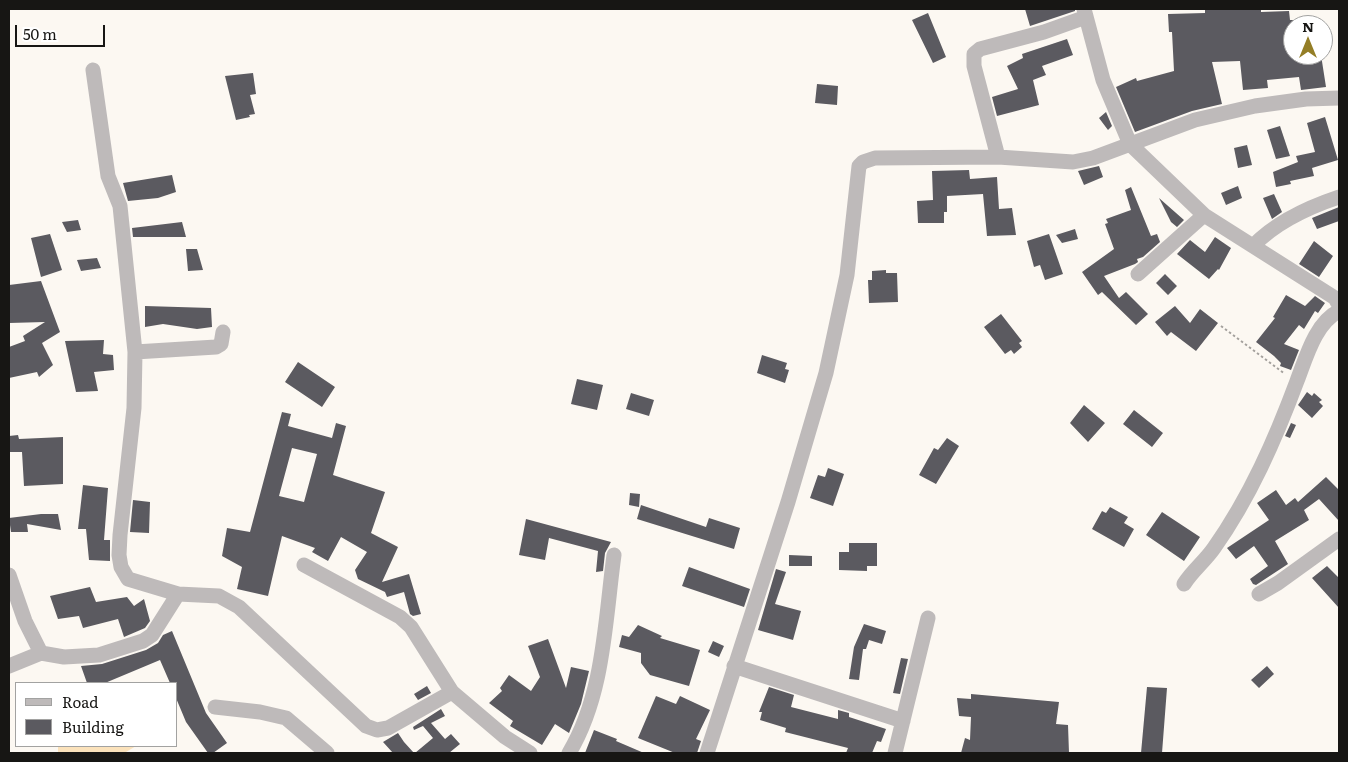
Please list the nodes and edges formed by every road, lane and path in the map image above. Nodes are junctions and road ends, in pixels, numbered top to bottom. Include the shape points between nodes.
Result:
1 (1085, 13) edge
2 (93, 70) dead end
3 (1339, 98) edge
4 (1130, 144) junction
5 (998, 157) junction
6 (1339, 197) edge
7 (1204, 215) junction
8 (1253, 246) junction
9 (1138, 274) dead end
10 (1338, 302) edge
11 (1221, 326) dead end
12 (224, 332) dead end
13 (135, 352) junction
14 (1296, 384) junction
15 (1339, 539) edge
16 (614, 555) dead end
17 (304, 565) dead end
18 (9, 575) edge
19 (1184, 584) dead end
20 (178, 594) junction
21 (1259, 594) dead end
22 (928, 618) dead end
23 (41, 653) junction
24 (9, 666) edge
25 (734, 666) junction
26 (452, 692) junction
27 (215, 707) dead end
28 (903, 721) junction
29 (327, 753) edge
30 (530, 753) edge
31 (569, 753) edge
32 (707, 753) edge
33 (895, 753) edge

1 - 4 street via 1103,80
1 - 5 street via 1044,32 980,49 974,54 974,66
2 - 13 street via 108,176 120,206
3 - 4 street via 1255,106 1195,120
4 - 5 street via 1072,162
4 - 7 street
5 - 25 street via 875,158 859,166 847,275 826,373
6 - 8 street via 1290,219 1263,235
7 - 8 street
7 - 9 street
8 - 10 street
10 - 14 street via 1316,336
11 - 14 path
12 - 13 street via 221,344 216,347
13 - 20 street via 134,408 119,555 128,578
14 - 19 street via 1252,488 1214,549
15 - 21 street
16 - 31 street via 592,699
17 - 26 street via 400,617 411,627
18 - 23 street via 25,621
20 - 23 street via 152,635 144,641 99,654 64,656
20 - 26 street via 219,596 239,607 366,726 377,730 388,728
22 - 28 street
23 - 24 street
25 - 28 street
25 - 32 street
26 - 30 street via 505,737
27 - 29 street via 286,718
28 - 33 street

